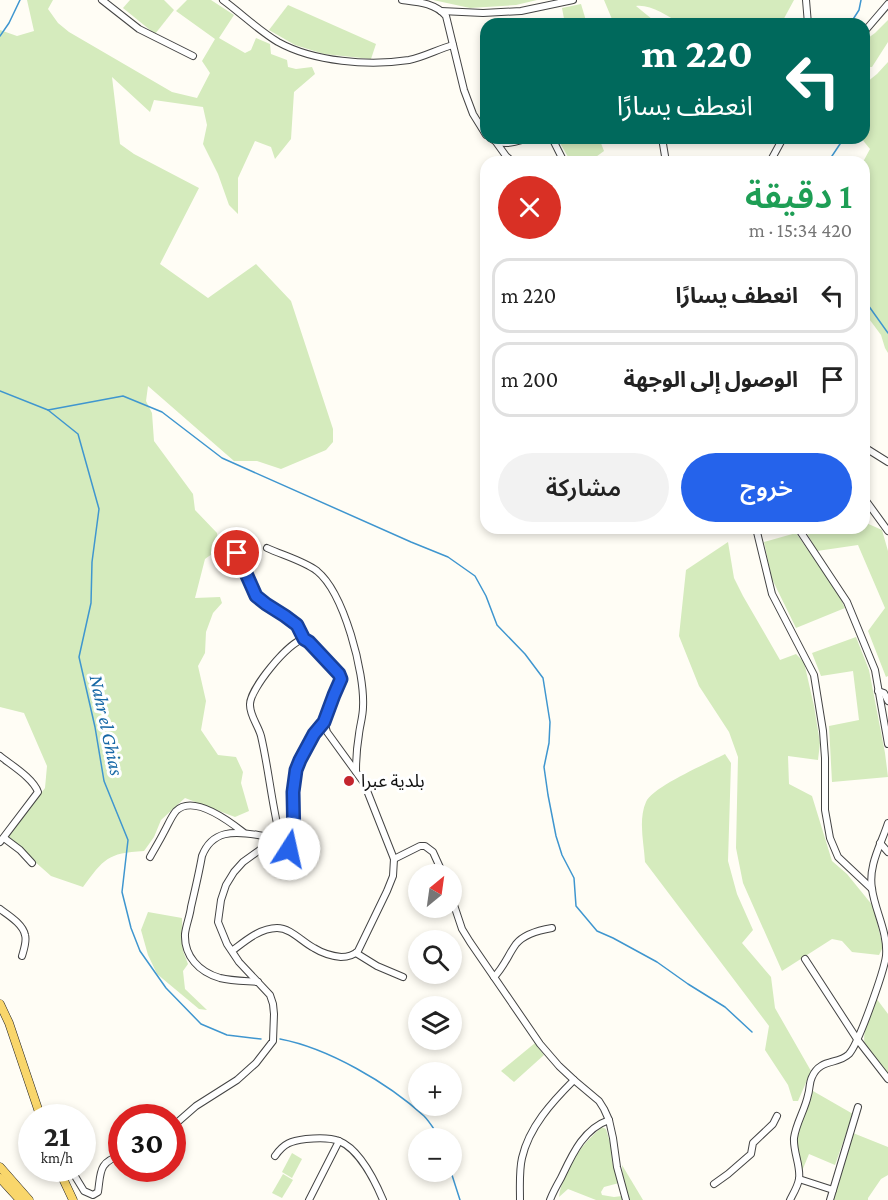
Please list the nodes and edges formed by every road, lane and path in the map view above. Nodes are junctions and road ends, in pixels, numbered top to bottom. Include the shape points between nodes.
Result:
1 (102, 0) edge
2 (223, 0) edge
3 (402, 0) edge
4 (573, 0) edge
5 (806, 0) edge
6 (421, 1) edge
7 (888, 4) edge
8 (441, 11) junction
9 (808, 18) edge
10 (870, 25) edge
11 (453, 45) junction
12 (193, 56) dead end
13 (480, 126) edge
14 (496, 144) edge
15 (506, 156) edge
16 (870, 451) edge
17 (888, 462) edge
18 (870, 506) edge
19 (888, 531) edge
20 (757, 534) edge
21 (802, 534) edge
22 (267, 548) dead end
23 (237, 553) dead end
24 (304, 639) junction
25 (878, 691) junction
26 (888, 701) edge
27 (324, 722) junction
28 (888, 744) edge
29 (0, 756) edge
30 (356, 771) junction
31 (888, 823) edge
32 (244, 833) junction
33 (275, 839) junction
34 (2, 840) edge
35 (880, 843) junction
36 (888, 852) edge
37 (150, 857) dead end
38 (394, 859) junction
39 (32, 863) dead end
40 (438, 864) edge
41 (872, 889) junction
42 (0, 909) edge
43 (458, 918) edge
44 (552, 928) dead end
45 (232, 951) junction
46 (356, 953) junction
47 (22, 956) dead end
48 (887, 956) edge
49 (805, 959) dead end
50 (403, 976) dead end
51 (494, 977) junction
52 (258, 982) junction
53 (0, 1004) edge
54 (857, 1039) junction
55 (888, 1078) edge
56 (574, 1080) junction
57 (36, 1104) edge
58 (858, 1107) dead end
59 (186, 1115) edge
60 (777, 1116) dead end
61 (609, 1120) junction
62 (339, 1141) junction
63 (275, 1156) dead end
64 (108, 1161) edge
65 (0, 1167) edge
66 (0, 1178) edge
67 (799, 1179) junction
68 (65, 1182) edge
69 (79, 1182) edge
70 (714, 1184) dead end
71 (833, 1190) junction
72 (20, 1200) edge
73 (29, 1200) edge
74 (73, 1200) edge
75 (309, 1200) edge
76 (383, 1200) edge
77 (519, 1200) edge
78 (550, 1200) edge
79 (626, 1200) edge
80 (790, 1200) edge
81 (830, 1200) edge

1 - 12 street via 139,29
2 - 11 street via 277,41 329,59 403,60
3 - 6 street
4 - 8 street via 521,11
5 - 9 street
6 - 8 street
7 - 10 street
8 - 11 street via 448,20
11 - 13 street via 469,103
14 - 15 street
16 - 17 street
18 - 19 street
20 - 41 street via 772,594 814,675 823,731 825,810 830,838 838,856
21 - 25 street via 847,602 874,670
22 - 30 street via 318,572 342,608 355,649 363,701
23 - 24 street via 256,596 297,625
24 - 27 street via 341,679
24 - 33 street via 285,652 254,690 249,703 265,756 278,828
25 - 26 street
25 - 28 street
27 - 30 street
27 - 33 street via 296,770 292,848 285,848
29 - 34 street via 31,781 38,792
30 - 38 street
31 - 35 street
32 - 33 street
32 - 37 street via 208,810 183,806 174,814
32 - 52 street via 215,837 205,847 185,935 187,950 199,968 221,978
33 - 45 street via 243,862 226,885 218,922
34 - 39 street via 20,850
35 - 36 street
35 - 41 street via 872,868
38 - 40 street via 425,846
38 - 46 street via 385,897
41 - 48 street
42 - 47 street via 25,934
43 - 51 street
44 - 51 street via 520,941
45 - 46 street via 256,934 279,928 335,957
45 - 52 street
46 - 50 street
48 - 54 street
49 - 54 street
51 - 56 street via 540,1044
52 - 59 street via 273,1004 272,1044 237,1080
53 - 57 main road
54 - 55 street
54 - 67 street via 848,1055 828,1062 813,1074 794,1139
56 - 61 street via 599,1101
56 - 77 street via 546,1109 531,1136 521,1160
58 - 71 street
60 - 70 street via 753,1143 751,1154
61 - 78 street via 594,1128 575,1150
61 - 79 street
62 - 63 street via 310,1138 291,1142
62 - 75 street
62 - 76 street via 369,1171
64 - 69 street via 100,1170 98,1192 93,1195 84,1191
65 - 73 main road
66 - 72 main road
67 - 71 street
67 - 80 street
68 - 74 main road
71 - 81 street

